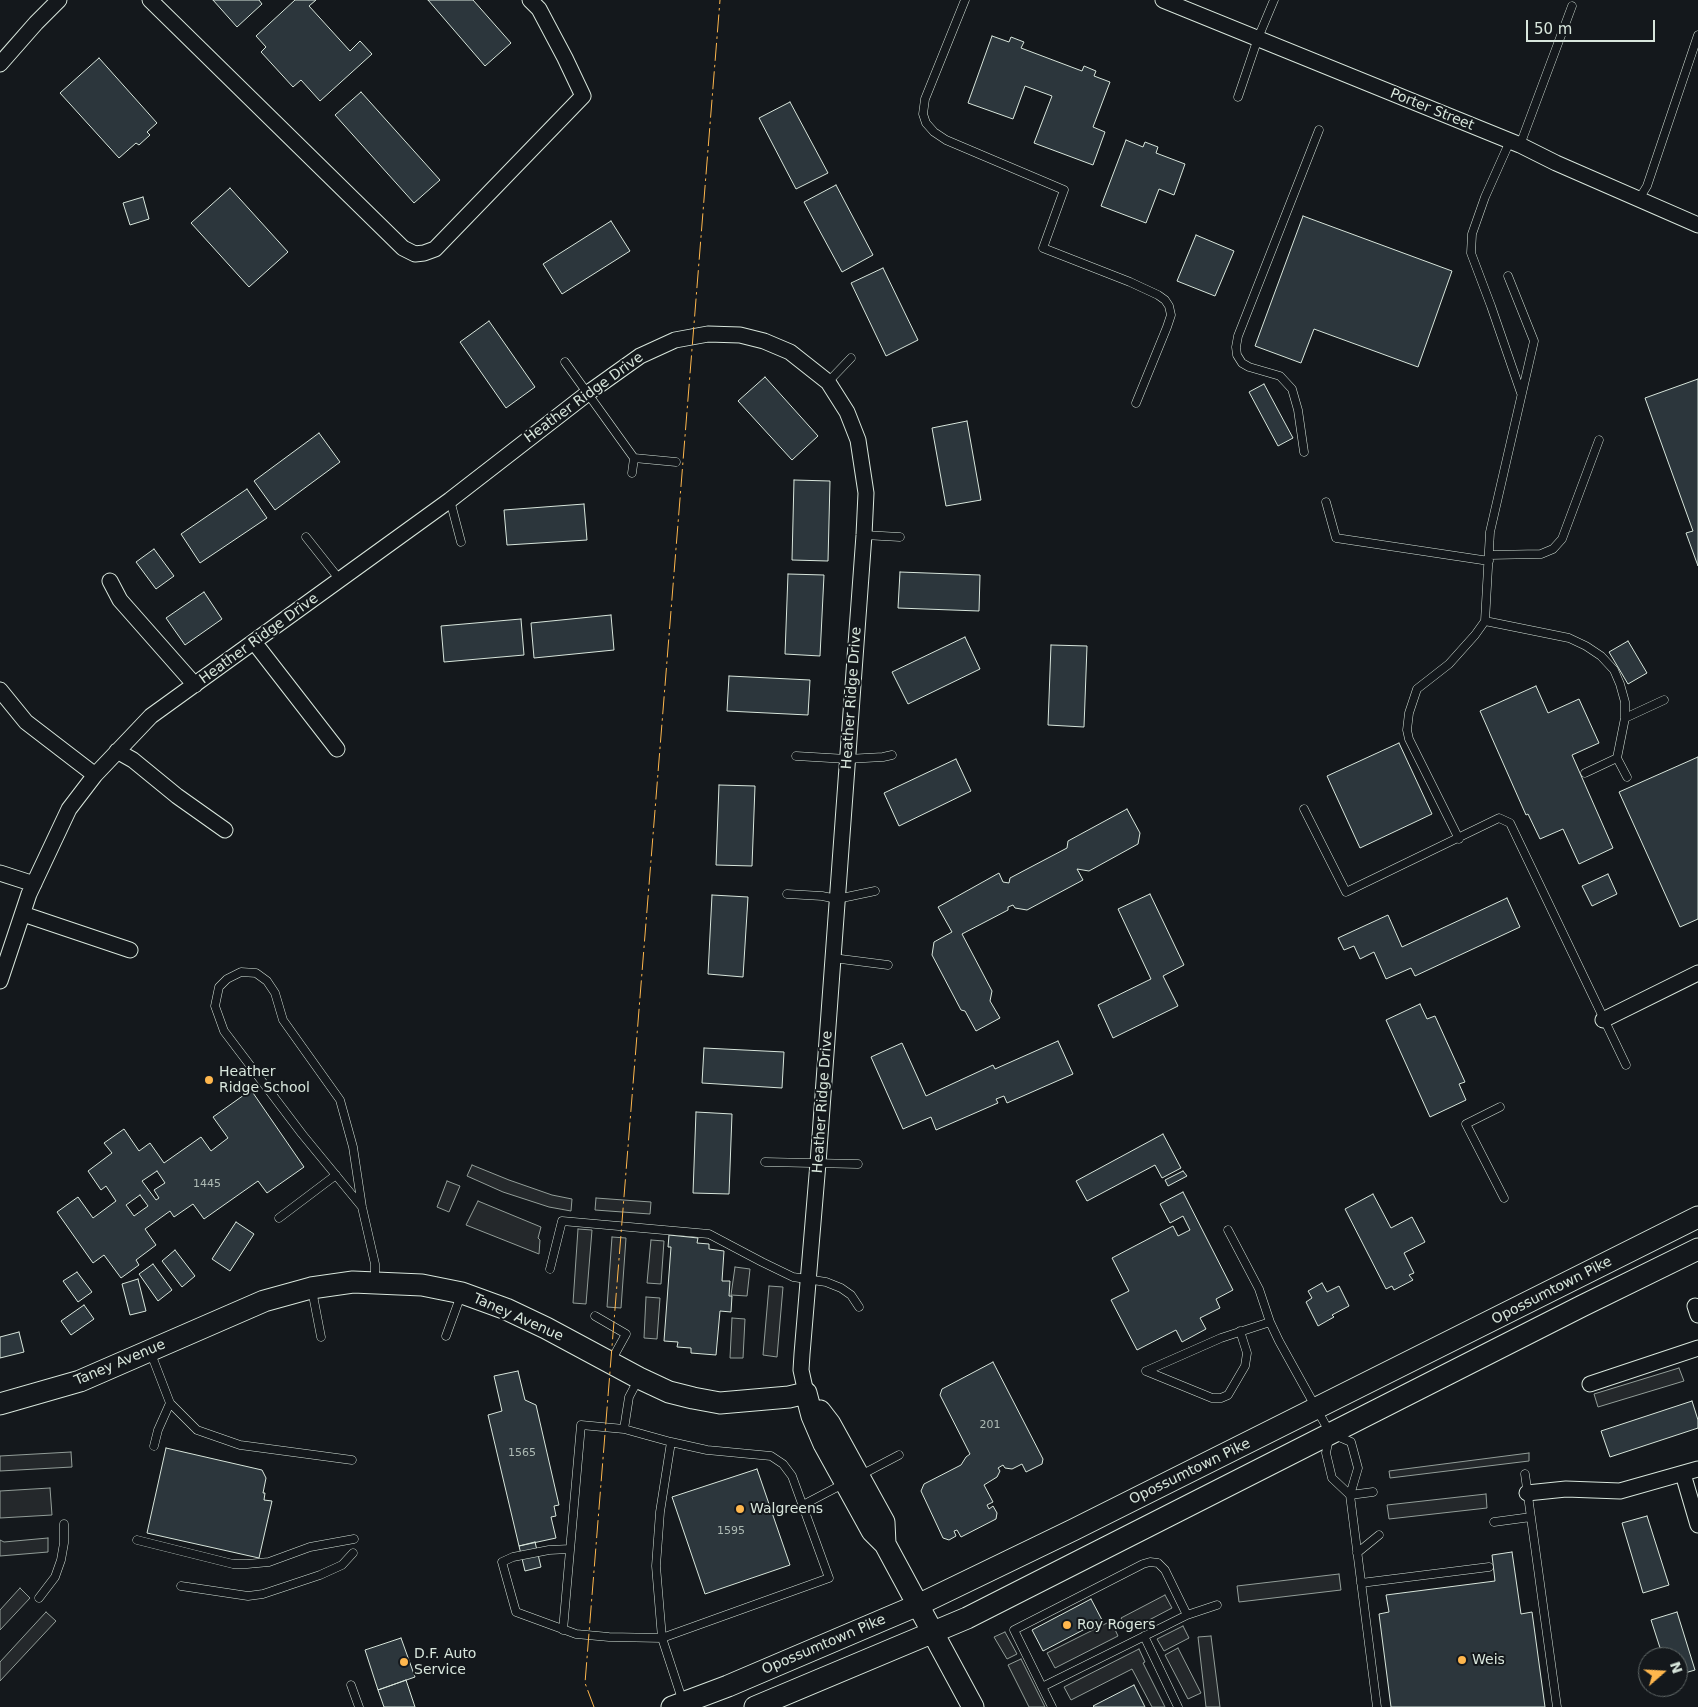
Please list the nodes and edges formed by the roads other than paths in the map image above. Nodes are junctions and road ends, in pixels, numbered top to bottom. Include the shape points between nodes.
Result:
1 (59, 0) edge
2 (150, 0) edge
3 (530, 0) edge
4 (965, 0) edge
5 (1163, 0) edge
6 (1274, 0) edge
7 (1572, 6) dead end
8 (1698, 35) edge
9 (1258, 38) junction
10 (0, 64) edge
11 (1238, 97) dead end
12 (1318, 130) dead end
13 (1515, 143) junction
14 (1639, 199) junction
15 (1698, 225) edge
16 (1508, 276) dead end
17 (851, 358) dead end
18 (564, 362) dead end
19 (828, 382) junction
20 (588, 393) junction
21 (1522, 395) junction
22 (1136, 404) dead end
23 (1599, 440) dead end
24 (1304, 452) dead end
25 (634, 458) junction
26 (676, 462) dead end
27 (632, 473) dead end
28 (450, 500) junction
29 (1326, 502) dead end
30 (864, 535) junction
31 (306, 536) dead end
32 (900, 537) dead end
33 (461, 542) dead end
34 (1489, 558) junction
35 (340, 580) junction
36 (110, 581) dead end
37 (1485, 621) junction
38 (254, 642) junction
39 (195, 685) junction
40 (0, 690) edge
41 (1664, 700) dead end
42 (1625, 718) junction
43 (337, 749) dead end
44 (117, 751) junction
45 (892, 755) dead end
46 (796, 756) dead end
47 (847, 758) junction
48 (1617, 758) junction
49 (1585, 773) dead end
50 (95, 775) junction
51 (1627, 777) dead end
52 (1304, 809) dead end
53 (225, 830) dead end
54 (1458, 839) junction
55 (0, 872) edge
56 (34, 884) junction
57 (875, 890) dead end
58 (786, 894) dead end
59 (837, 899) junction
60 (23, 914) junction
61 (130, 950) dead end
62 (833, 958) junction
63 (888, 965) dead end
64 (1698, 973) edge
65 (0, 982) edge
66 (1603, 1020) junction
67 (1626, 1065) dead end
68 (1500, 1107) dead end
69 (765, 1162) dead end
70 (818, 1163) junction
71 (858, 1164) dead end
72 (336, 1174) junction
73 (1504, 1198) dead end
74 (362, 1207) junction
75 (1698, 1217) edge
76 (279, 1218) dead end
77 (1228, 1230) dead end
78 (1698, 1249) edge
79 (550, 1269) dead end
80 (809, 1280) junction
81 (375, 1282) junction
82 (311, 1288) junction
83 (462, 1293) junction
84 (859, 1307) dead end
85 (595, 1316) dead end
86 (1270, 1322) junction
87 (1240, 1331) junction
88 (446, 1336) dead end
89 (321, 1337) dead end
90 (1698, 1348) edge
91 (150, 1351) junction
92 (610, 1363) junction
93 (639, 1378) junction
94 (1590, 1384) dead end
95 (806, 1393) junction
96 (170, 1403) junction
97 (0, 1404) edge
98 (1317, 1409) junction
99 (624, 1429) junction
100 (1330, 1433) junction
101 (672, 1442) junction
102 (154, 1446) dead end
103 (899, 1454) dead end
104 (352, 1460) dead end
105 (1698, 1470) edge
106 (1524, 1474) dead end
107 (1683, 1474) junction
108 (852, 1479) junction
109 (1373, 1492) dead end
110 (1527, 1493) junction
111 (1350, 1495) junction
112 (803, 1505) junction
113 (1530, 1517) junction
114 (1494, 1522) dead end
115 (64, 1524) dead end
116 (1698, 1524) edge
117 (1378, 1535) dead end
118 (137, 1540) dead end
119 (354, 1540) dead end
120 (570, 1549) junction
121 (353, 1553) dead end
122 (1357, 1553) junction
123 (1489, 1567) dead end
124 (1361, 1583) junction
125 (181, 1586) dead end
126 (39, 1598) dead end
127 (918, 1605) junction
128 (1217, 1605) dead end
129 (1187, 1615) junction
130 (563, 1630) junction
131 (932, 1632) junction
132 (1144, 1636) junction
133 (662, 1638) junction
134 (351, 1685) dead end
135 (1042, 1687) junction
136 (678, 1705) edge
137 (359, 1707) edge
138 (755, 1707) edge
139 (973, 1707) edge
140 (1052, 1707) edge
141 (1178, 1707) edge
142 (1378, 1707) edge
143 (1557, 1707) edge

1 - 10 street
2 - 3 street via 402,248 414,254 435,249 583,96 543,17
4 - 22 lane via 925,99 923,114 926,123 946,140 1064,190 1043,248 1130,282 1165,300 1170,315
5 - 9 street, Porter Street
6 - 9 lane
7 - 13 lane
8 - 14 lane via 1647,186
9 - 11 lane
9 - 13 street, Porter Street
12 - 24 lane via 1236,347 1242,363 1280,376 1292,390
13 - 14 street, Porter Street
13 - 21 lane via 1478,216 1472,234 1471,253
14 - 15 street, Porter Street
16 - 21 lane via 1534,341
17 - 19 lane
18 - 20 lane
19 - 20 street, Heather Ridge Drive via 790,352 764,341 740,335 708,334 675,340 640,356
19 - 30 street, Heather Ridge Drive via 847,412 858,440 866,493
20 - 25 lane
20 - 28 street, Heather Ridge Drive
21 - 34 lane via 1490,532
23 - 34 lane via 1562,539 1553,549 1541,554
25 - 26 lane
25 - 27 lane
28 - 33 lane
28 - 35 street, Heather Ridge Drive
29 - 34 lane via 1336,538
30 - 32 lane
30 - 47 street, Heather Ridge Drive
31 - 35 lane
34 - 37 lane
35 - 38 street, Heather Ridge Drive
36 - 39 street via 120,600
37 - 42 lane via 1569,638 1601,656 1614,670 1620,684
37 - 54 lane via 1449,664 1417,689 1409,713 1409,739
38 - 39 street, Heather Ridge Drive
38 - 43 street
39 - 44 street, Heather Ridge Drive via 151,716
40 - 50 street via 26,722
41 - 42 lane
42 - 48 lane
44 - 50 street, Heather Ridge Drive
44 - 53 street
45 - 47 lane
46 - 47 lane
47 - 59 street, Heather Ridge Drive
48 - 49 lane
48 - 51 lane
50 - 56 street, Heather Ridge Drive via 69,809
52 - 54 lane via 1346,892
54 - 66 lane via 1499,818 1510,823
55 - 56 street
56 - 60 street, Heather Ridge Drive
57 - 59 lane
58 - 59 lane
59 - 62 street, Heather Ridge Drive
60 - 61 street
60 - 65 street, Heather Ridge Drive
62 - 63 lane
62 - 70 street, Heather Ridge Drive
64 - 66 street
66 - 67 lane
68 - 73 lane via 1466,1124
69 - 70 lane
70 - 71 lane
70 - 80 street, Heather Ridge Drive
72 - 74 lane
72 - 74 lane via 224,1031 215,1006 219,987 227,979 241,972 256,973 267,981 276,993 283,1020 340,1100 353,1147
72 - 76 lane
74 - 81 lane via 375,1264
75 - 98 main road, Opossumtown Pike
77 - 86 lane via 1259,1288
78 - 100 main road, Opossumtown Pike
79 - 80 lane via 562,1221 709,1234 793,1277
80 - 84 lane via 842,1288
80 - 95 street, Heather Ridge Drive via 802,1354
81 - 82 main road, Taney Avenue
81 - 83 main road, Taney Avenue via 422,1285
82 - 89 lane
82 - 91 main road, Taney Avenue via 248,1307
83 - 88 lane
83 - 92 main road, Taney Avenue via 522,1317
85 - 92 lane via 626,1334
86 - 87 lane
86 - 98 lane
87 - 87 lane via 1220,1338 1146,1371 1212,1398 1221,1398 1228,1395 1245,1366 1247,1353
90 - 94 street
91 - 96 lane
91 - 97 main road, Taney Avenue via 80,1381
92 - 93 main road, Taney Avenue
93 - 95 main road, Taney Avenue via 669,1392 720,1403
93 - 99 lane via 629,1397
95 - 108 main road via 830,1424
96 - 102 lane
96 - 104 lane via 196,1430 240,1444
98 - 100 lane
98 - 127 main road, Opossumtown Pike
99 - 101 lane
99 - 120 lane via 582,1425
100 - 111 lane via 1326,1454 1332,1478
100 - 111 lane via 1351,1442 1358,1468
100 - 131 main road, Opossumtown Pike via 967,1618
101 - 112 lane via 707,1450 772,1456 792,1476
101 - 133 lane via 660,1512 656,1566
103 - 108 lane
105 - 107 street
106 - 110 lane
107 - 110 street via 1620,1491 1566,1489
107 - 116 street
108 - 112 lane
108 - 127 main road via 872,1531 885,1544
109 - 111 lane
110 - 113 lane
111 - 122 lane
112 - 133 lane via 830,1578
113 - 114 lane
113 - 143 lane
115 - 126 lane via 61,1560 55,1577
117 - 122 lane
118 - 119 lane via 233,1564 270,1562 310,1547
120 - 130 lane
120 - 130 lane via 549,1550 502,1562 516,1612
121 - 125 lane via 335,1569 263,1594 248,1596
122 - 124 lane
123 - 124 lane
124 - 142 lane
127 - 131 main road
127 - 136 main road, Opossumtown Pike
128 - 129 lane
129 - 132 lane
129 - 135 lane via 1165,1570 1158,1563 1143,1564 1014,1630
130 - 133 lane via 609,1637
131 - 138 main road, Opossumtown Pike
131 - 139 main road
132 - 135 lane
132 - 141 lane
133 - 136 lane
134 - 137 lane
135 - 140 lane

